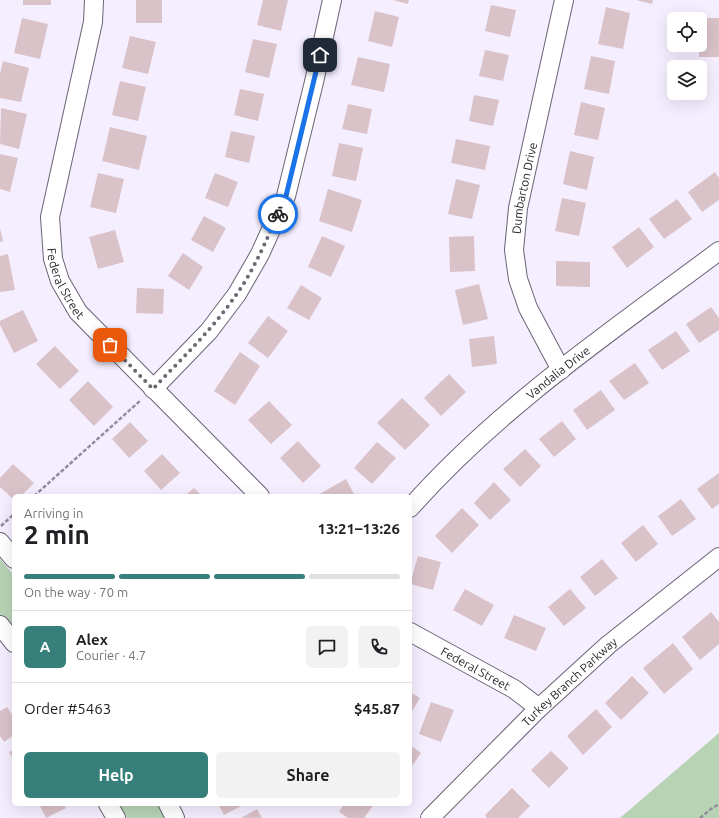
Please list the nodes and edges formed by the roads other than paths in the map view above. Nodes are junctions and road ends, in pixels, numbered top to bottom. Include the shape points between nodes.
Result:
1 (94, 0) edge
2 (332, 0) edge
3 (564, 0) edge
4 (719, 251) edge
5 (560, 370) junction
6 (153, 389) junction
7 (258, 494) edge
8 (412, 506) edge
9 (0, 542) edge
10 (12, 557) edge
11 (719, 557) edge
12 (0, 625) edge
13 (412, 633) edge
14 (12, 640) edge
15 (539, 708) junction
16 (109, 806) edge
17 (169, 806) edge
18 (116, 818) edge
19 (175, 818) edge
20 (430, 818) edge

1 - 6 street, Federal Street via 92,22 50,217 53,259 60,281 78,312
2 - 6 street via 286,196 260,254 237,294 209,331
3 - 5 street, Dumbarton Drive via 518,208 514,250 518,279 528,308
4 - 5 street, Vandalia Drive
5 - 8 street, Vandalia Drive via 487,430 434,480
6 - 7 street, Federal Street
9 - 10 street
11 - 15 street, Turkey Branch Parkway via 608,645
12 - 14 street
13 - 15 street, Federal Street via 514,689
15 - 20 street, Turkey Branch Parkway
16 - 18 street
17 - 19 street

